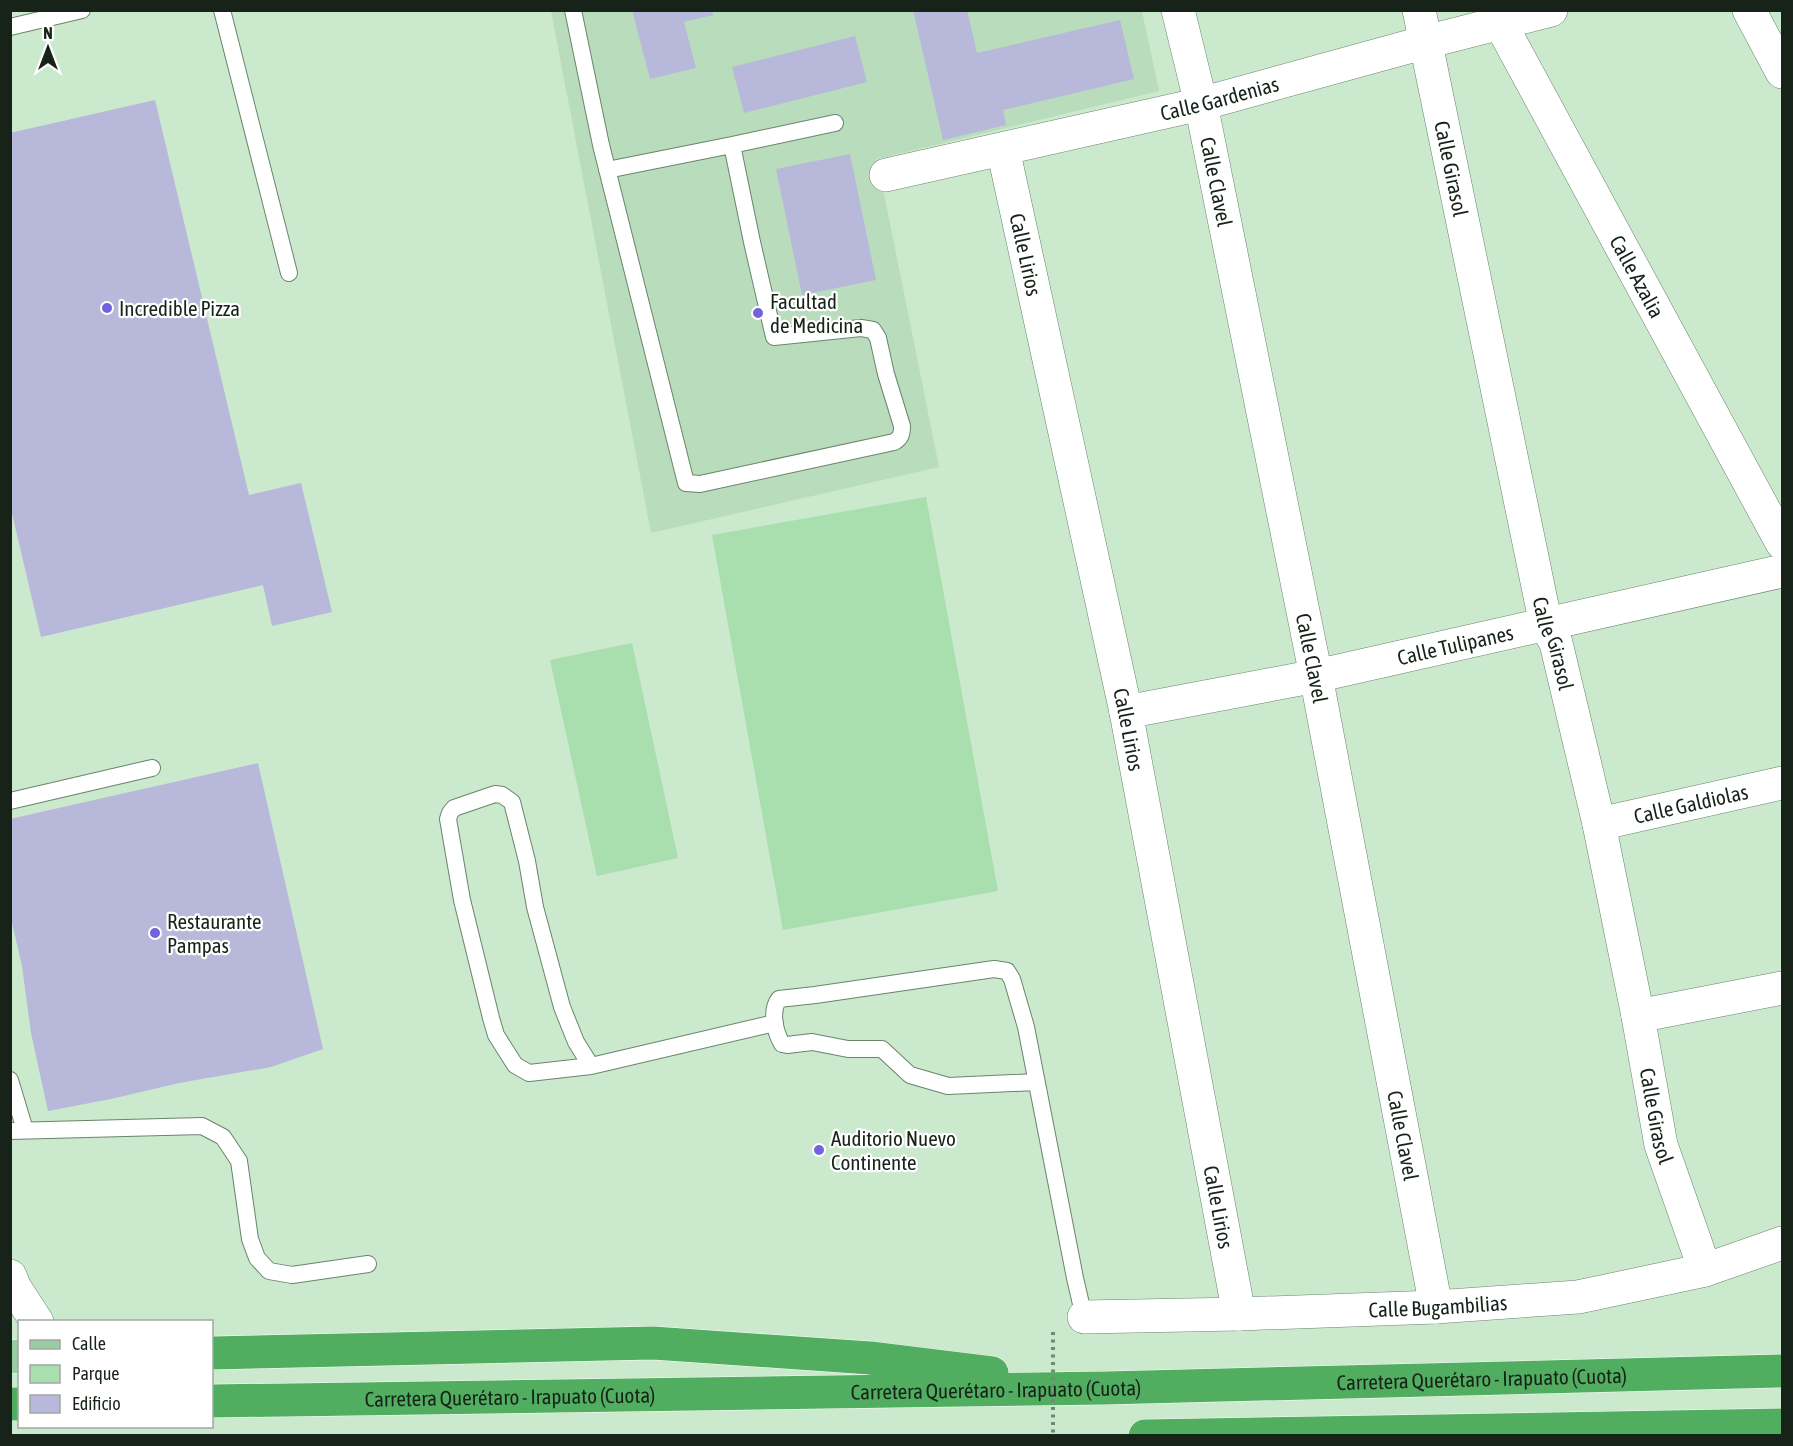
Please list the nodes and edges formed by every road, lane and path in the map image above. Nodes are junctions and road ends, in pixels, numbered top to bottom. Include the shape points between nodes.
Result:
1 (82, 10) edge
2 (222, 10) edge
3 (573, 10) edge
4 (1178, 10) edge
5 (1419, 10) edge
6 (1551, 10) edge
7 (1749, 10) edge
8 (1497, 17) edge
9 (10, 27) edge
10 (1426, 42) junction
11 (1782, 72) edge
12 (1201, 104) junction
13 (835, 123) dead end
14 (732, 146) junction
15 (1003, 149) junction
16 (608, 170) junction
17 (886, 175) dead end
18 (289, 273) dead end
19 (1782, 543) edge
20 (1782, 571) edge
21 (1546, 625) junction
22 (1316, 676) junction
23 (1126, 712) junction
24 (152, 768) dead end
25 (1782, 783) edge
26 (10, 801) edge
27 (1599, 824) junction
28 (1782, 988) edge
29 (1638, 1016) junction
30 (775, 1023) junction
31 (591, 1066) junction
32 (10, 1080) edge
33 (1036, 1082) junction
34 (18, 1130) edge
35 (1782, 1243) edge
36 (368, 1264) dead end
37 (1705, 1270) junction
38 (10, 1276) edge
39 (1436, 1307) junction
40 (1239, 1314) junction
41 (1084, 1317) joint
42 (36, 1320) edge
43 (1053, 1332) dead end
44 (213, 1353) edge
45 (1782, 1371) edge
46 (1106, 1388) junction
47 (213, 1401) edge
48 (1782, 1425) edge
49 (1053, 1436) edge
50 (1145, 1436) edge

1 - 9 lane
2 - 18 lane
3 - 16 lane
4 - 12 street, Calle Clavel
5 - 10 street, Calle Girasol
6 - 8 street, Calle Gardenias
7 - 11 street
8 - 10 street, Calle Gardenias
8 - 19 street, Calle Azalia
10 - 12 street, Calle Gardenias
10 - 21 street, Calle Girasol
12 - 15 street, Calle Gardenias
12 - 22 street, Calle Clavel
13 - 14 lane
14 - 16 lane
14 - 16 lane via 774,338 873,330 902,426 902,434 894,442 700,484 686,483
15 - 17 street, Calle Gardenias
15 - 23 street, Calle Lirios
20 - 21 street, Calle Tulipanes
21 - 22 street, Calle Tulipanes
21 - 27 street, Calle Girasol via 1556,643
22 - 23 street, Calle Tulipanes
22 - 39 street, Calle Clavel
23 - 40 street, Calle Lirios
24 - 26 lane
25 - 27 street, Calle Galdiolas
27 - 29 street, Calle Girasol
28 - 29 street
29 - 37 street, Calle Girasol via 1661,1145
30 - 31 lane
30 - 33 lane via 782,1044 812,1042 848,1049 882,1049 910,1076 948,1086
30 - 33 lane via 774,1009 779,999 994,969 1007,971 1026,1027
31 - 31 lane via 562,1007 512,802 495,794 454,808 448,819 460,888 496,1035 515,1065 529,1073
32 - 34 lane
33 - 41 lane
34 - 36 lane via 202,1126 223,1137 239,1161 250,1239 257,1258 269,1271 292,1275
35 - 37 street, Calle Bugambilias
37 - 39 street, Calle Bugambilias via 1578,1297
38 - 42 street
39 - 40 street, Calle Bugambilias
40 - 41 street, Calle Bugambilias
43 - 49 path, bridge
44 - 46 highway via 653,1344 870,1358
45 - 46 highway, Carretera Querétaro - Irapuato (Cuota)
46 - 47 highway, Carretera Querétaro - Irapuato (Cuota)
48 - 50 highway

